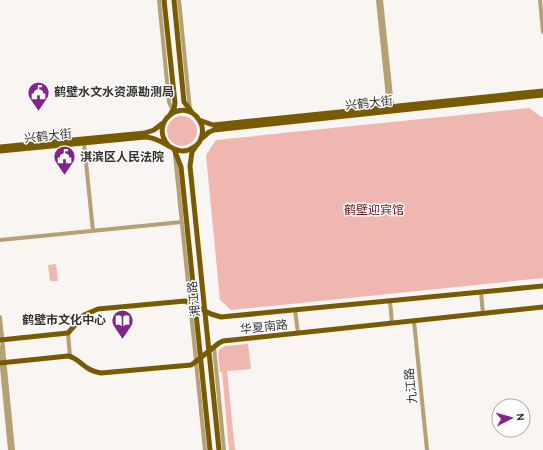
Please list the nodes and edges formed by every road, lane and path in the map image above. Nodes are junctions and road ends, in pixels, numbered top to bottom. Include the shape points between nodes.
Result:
1 (159, 0) edge
2 (164, 0) edge
3 (174, 0) edge
4 (178, 0) edge
5 (378, 0) edge
6 (381, 0) edge
7 (540, 0) edge
8 (543, 32) edge
9 (543, 91) edge
10 (543, 96) edge
11 (390, 106) junction
12 (192, 112) junction
13 (171, 113) junction
14 (199, 120) junction
15 (164, 122) junction
16 (201, 139) junction
17 (84, 143) junction
18 (168, 145) junction
19 (196, 146) junction
20 (0, 147) edge
21 (174, 149) junction
22 (0, 151) edge
23 (182, 222) junction
24 (93, 231) junction
25 (0, 240) edge
26 (543, 286) edge
27 (481, 292) junction
28 (390, 301) junction
29 (190, 302) junction
30 (196, 305) junction
31 (543, 307) edge
32 (295, 310) junction
33 (205, 311) junction
34 (483, 314) junction
35 (0, 317) edge
36 (412, 321) junction
37 (392, 323) junction
38 (68, 333) junction
39 (298, 333) junction
40 (1, 340) edge
41 (0, 347) edge
42 (214, 347) junction
43 (209, 351) junction
44 (70, 356) junction
45 (201, 358) junction
46 (196, 362) junction
47 (2, 363) edge
48 (12, 450) edge
49 (205, 450) edge
50 (210, 450) edge
51 (219, 450) edge
52 (224, 450) edge
53 (426, 450) edge

1 - 13 street
2 - 13 main road via 175,103
3 - 12 main road via 184,102
4 - 12 street
5 - 11 street
6 - 11 street
7 - 8 street
9 - 11 main road, 兴鹤大街
10 - 16 main road, 兴鹤大街 via 214,130
11 - 14 main road, 兴鹤大街 via 213,125
12 - 13 main road via 181,110
12 - 14 main road
13 - 15 main road
14 - 16 main road via 202,128
15 - 18 main road via 162,134
15 - 20 main road, 兴鹤大街 via 145,133
16 - 19 main road
17 - 18 main road, 兴鹤大街 via 150,137
17 - 22 main road, 兴鹤大街
17 - 24 street
18 - 21 main road
19 - 21 main road via 184,151
19 - 33 main road, 湘江路 via 192,152 190,166
21 - 23 street
21 - 30 main road, 湘江路 via 181,167
23 - 24 street
23 - 29 street
24 - 25 street
26 - 27 main road, 华夏南路
27 - 28 main road, 华夏南路
27 - 34 street
28 - 32 main road, 华夏南路
28 - 37 street
29 - 30 main road, 华夏南路
29 - 38 main road, 华夏南路 via 185,300 93,310 84,315
29 - 46 street
30 - 33 main road, 华夏南路
30 - 45 main road, 湘江路
31 - 34 main road, 华夏南路
32 - 33 main road, 华夏南路 via 221,317
32 - 39 street
33 - 43 main road, 湘江路
34 - 36 main road, 华夏南路
35 - 40 street
36 - 37 main road, 华夏南路
36 - 53 street, 九江路
37 - 39 main road, 华夏南路
38 - 40 main road
38 - 44 street
39 - 42 main road, 华夏南路 via 223,341
40 - 47 street
41 - 47 street
42 - 43 main road, 华夏南路
42 - 52 street
43 - 45 main road, 华夏南路
43 - 51 main road, 湘江路
44 - 46 main road, 华夏南路 via 87,369 101,373 191,365
44 - 47 main road
45 - 46 main road, 华夏南路
45 - 50 main road, 湘江路
46 - 49 street
47 - 48 street

